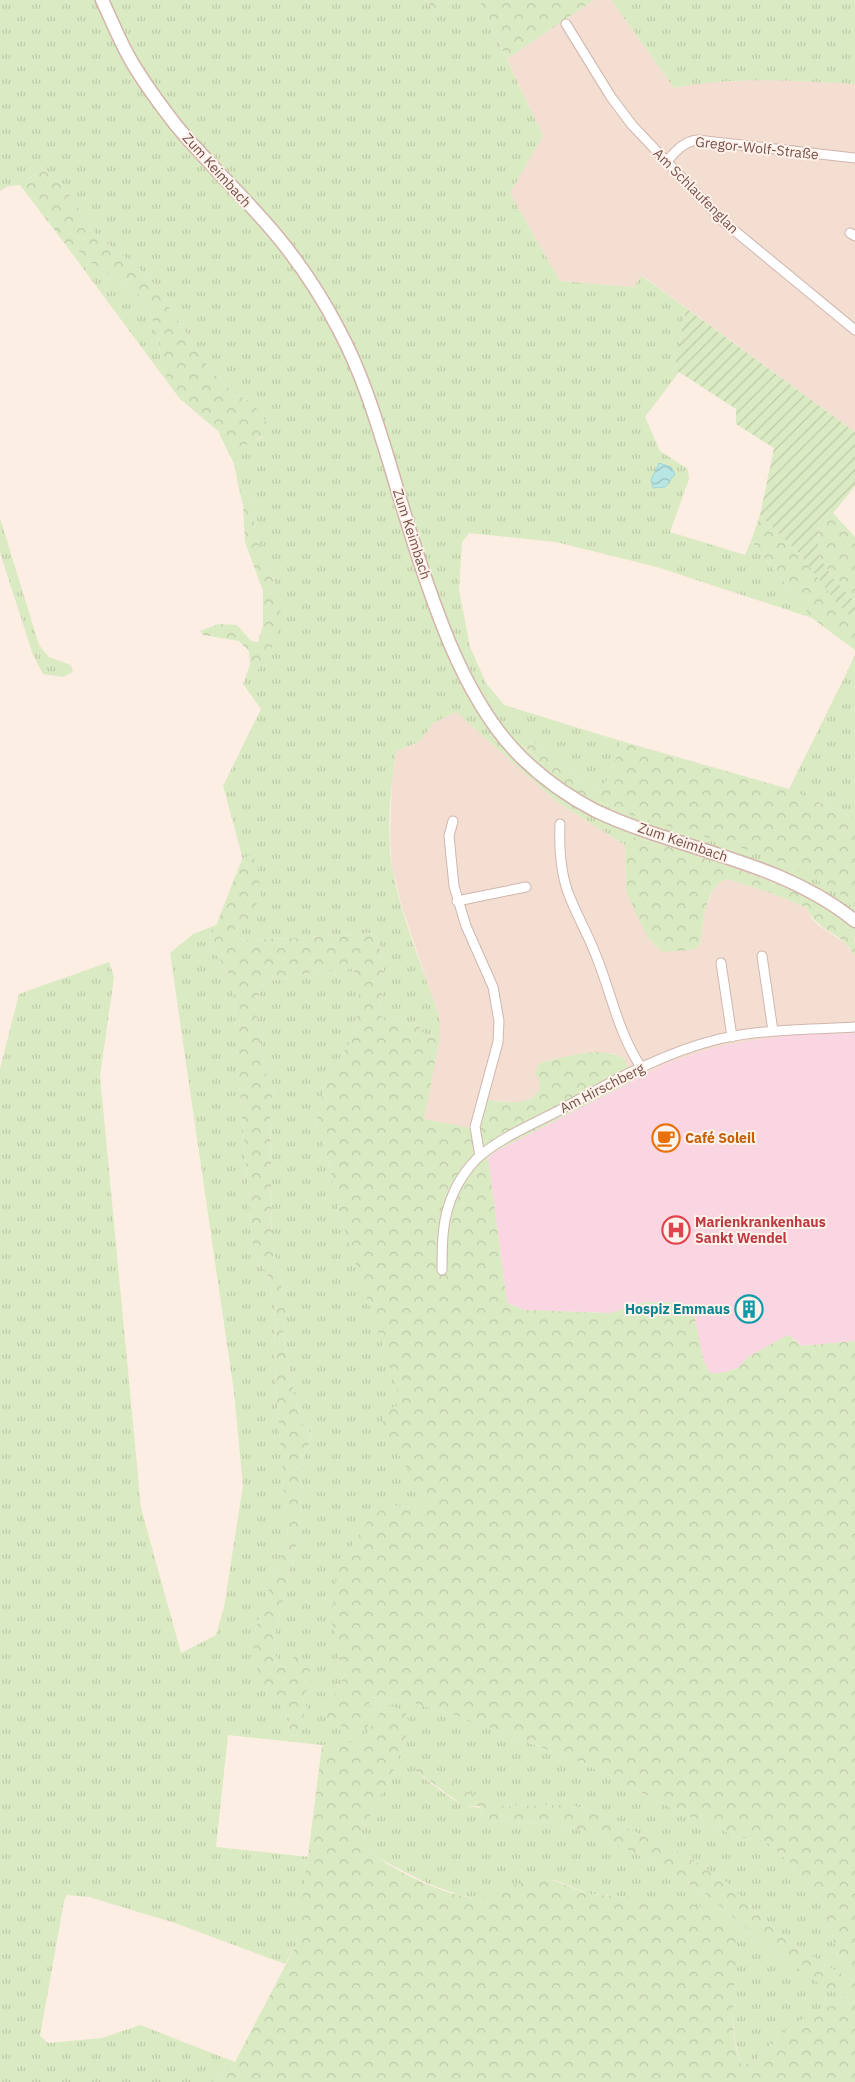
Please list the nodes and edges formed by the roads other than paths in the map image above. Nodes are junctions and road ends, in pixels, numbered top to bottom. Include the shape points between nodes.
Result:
1 (102, 0) edge
2 (566, 24) dead end
3 (855, 158) edge
4 (667, 161) junction
5 (855, 330) edge
6 (453, 821) dead end
7 (560, 824) dead end
8 (526, 887) dead end
9 (457, 901) junction
10 (855, 921) edge
11 (762, 956) dead end
12 (721, 962) dead end
13 (855, 1027) edge
14 (773, 1031) junction
15 (732, 1037) junction
16 (641, 1067) junction
17 (480, 1156) junction
18 (442, 1270) dead end

1 - 10 street, Zum Keimbach via 129,58 154,96 177,126 276,234 317,291 339,330 370,401 437,613 465,679 518,754 550,781 594,809 671,840 764,869 835,904
2 - 4 street, Am Schlaufenglan via 611,97 632,125
3 - 4 street, Gregor-Wolf-Straße via 697,140 681,146
4 - 5 street, Am Schlaufenglan via 724,222
6 - 9 street via 449,836 450,866
7 - 16 street via 560,861 568,893 581,912 619,1027
8 - 9 street
9 - 17 street via 492,987 499,1021 498,1042 475,1127
11 - 14 street
12 - 15 street
13 - 14 street, Am Hirschberg
14 - 15 street, Am Hirschberg
15 - 16 street, Am Hirschberg via 669,1054
16 - 17 street, Am Hirschberg via 507,1137
17 - 18 street, Am Hirschberg via 454,1191 443,1226

